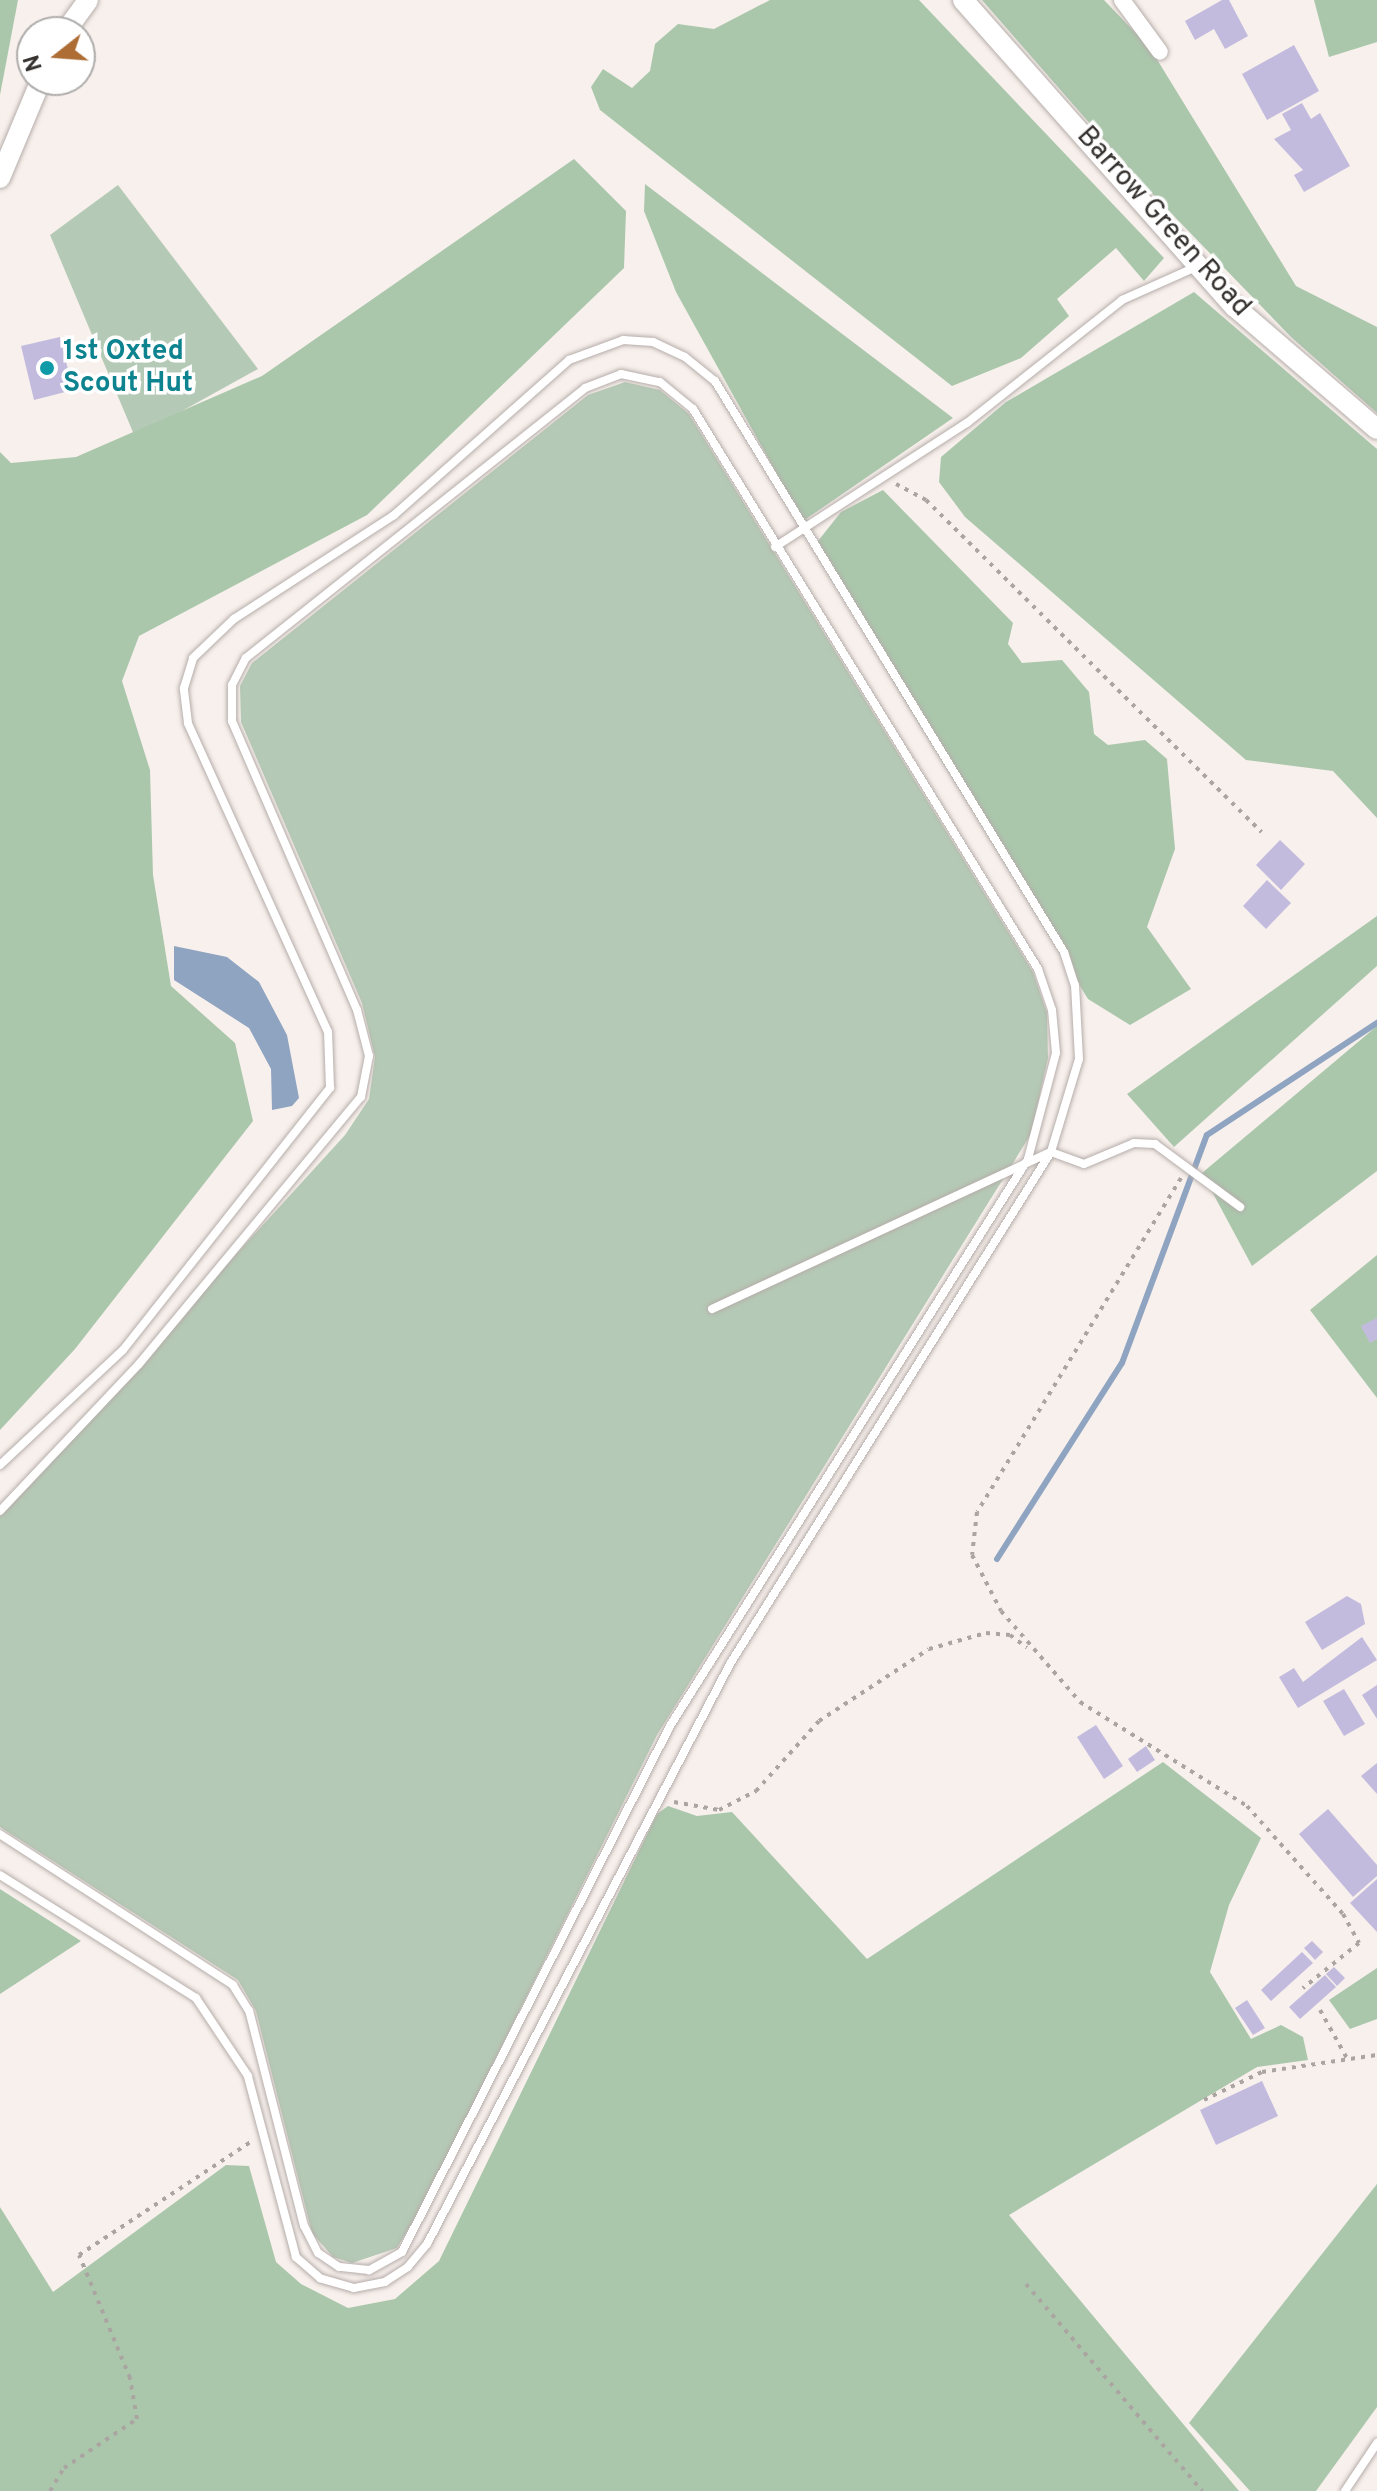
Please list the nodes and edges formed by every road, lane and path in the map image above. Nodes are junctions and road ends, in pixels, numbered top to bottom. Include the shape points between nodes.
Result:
1 (963, 0) edge
2 (1122, 0) edge
3 (1160, 52) dead end
4 (34, 96) edge
5 (0, 178) edge
6 (1199, 266) junction
7 (1377, 429) edge
8 (873, 484) junction
9 (806, 527) junction
10 (775, 547) junction
11 (1262, 832) dead end
12 (1051, 1152) junction
13 (1028, 1159) junction
14 (1188, 1167) junction
15 (1240, 1207) dead end
16 (712, 1309) dead end
17 (0, 1465) edge
18 (0, 1511) edge
19 (1032, 1652) junction
20 (656, 1795) junction
21 (0, 1834) edge
22 (0, 1875) edge
23 (1303, 1988) dead end
24 (1320, 2010) dead end
25 (1377, 2055) edge
26 (1348, 2060) junction
27 (1204, 2100) dead end
28 (262, 2134) junction
29 (1026, 2284) dead end
30 (1377, 2443) edge
31 (50, 2491) edge
32 (1202, 2491) edge
33 (1345, 2491) edge

1 - 6 street, Barrow Green Road
2 - 3 street
4 - 5 street
6 - 7 street, Barrow Green Road via 1235,307
6 - 8 lane via 1122,300 967,423
8 - 9 lane
8 - 11 path via 894,484 926,500
9 - 10 lane
9 - 12 lane via 1064,952 1075,985 1079,1059
9 - 17 lane via 715,381 653,342 623,340 569,360 394,515 210,637 184,688 188,723 328,1032 330,1088 123,1350
10 - 13 lane via 1038,969 1056,1053
10 - 18 lane via 693,409 660,382 621,374 585,388 246,658 232,685 232,721 357,1010 369,1056 361,1097 139,1364
12 - 13 lane
12 - 14 lane via 1084,1164 1144,1141
12 - 20 lane
13 - 16 lane
13 - 21 lane via 670,1726 402,2252 369,2270 339,2267 318,2253 304,2226 249,2011 233,1985
14 - 15 lane
14 - 19 path via 977,1512 972,1555
19 - 20 path via 1010,1635 958,1637 819,1721 756,1791 719,1810 698,1810
19 - 23 path via 1080,1702 1247,1806 1343,1914 1359,1943
20 - 28 lane via 427,2244 408,2267 385,2282 354,2288 320,2278 296,2257
22 - 28 lane via 196,1998 248,2076
24 - 26 path
25 - 26 path
26 - 27 path via 1262,2072
28 - 31 path via 79,2255 130,2378 137,2419 64,2468
29 - 32 path
30 - 33 lane

